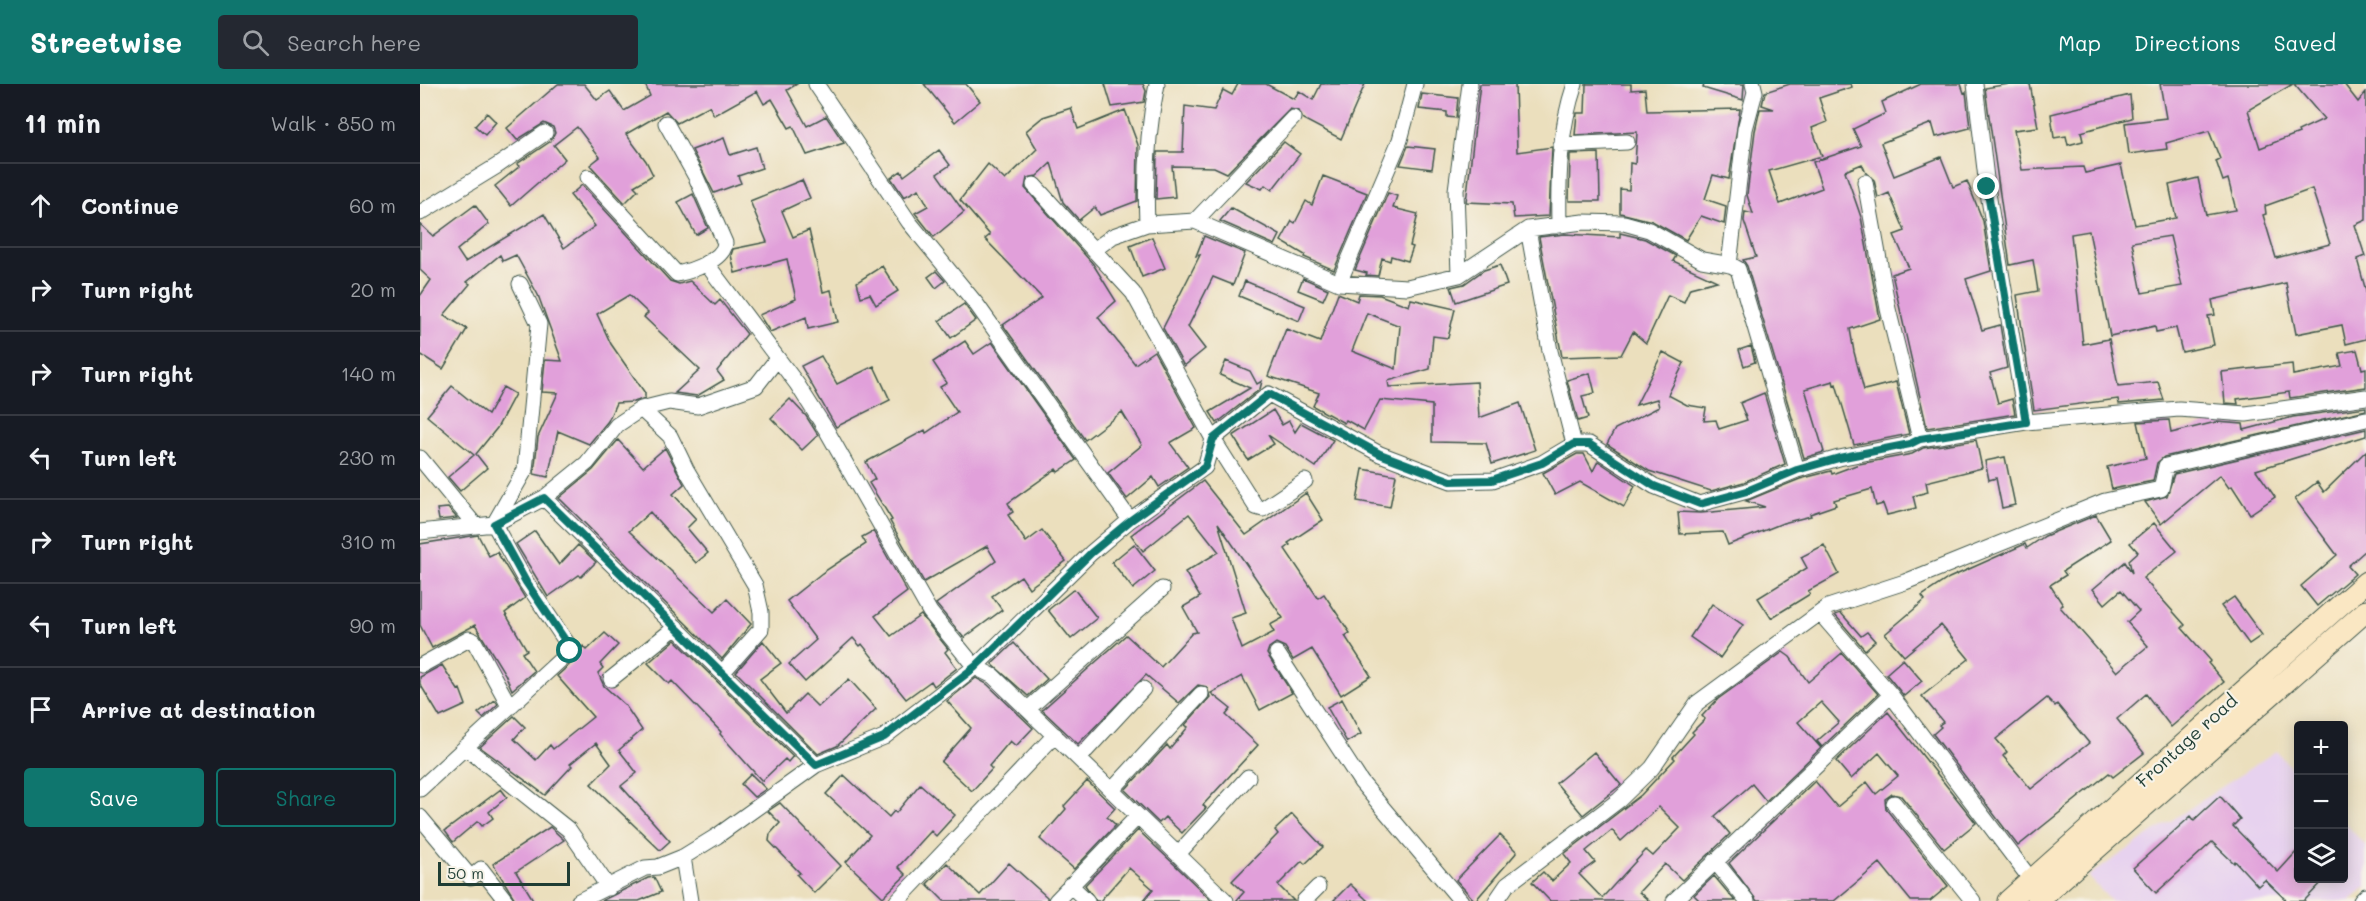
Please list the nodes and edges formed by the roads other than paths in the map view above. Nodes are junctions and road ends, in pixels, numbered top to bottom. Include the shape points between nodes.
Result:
1 (816, 84) edge
2 (1157, 84) edge
3 (1415, 84) edge
4 (1470, 84) edge
5 (1575, 84) edge
6 (1753, 84) edge
7 (1975, 84) edge
8 (1293, 118) dead end
9 (666, 123) dead end
10 (545, 133) dead end
11 (1627, 142) dead end
12 (1561, 145) junction
13 (588, 177) dead end
14 (1865, 182) dead end
15 (1034, 185) dead end
16 (420, 213) edge
17 (1195, 221) junction
18 (1147, 224) junction
19 (1559, 226) junction
20 (1528, 229) junction
21 (1094, 250) junction
22 (706, 263) junction
23 (1730, 265) junction
24 (1459, 275) junction
25 (1339, 283) junction
26 (520, 284) dead end
27 (777, 359) junction
28 (2366, 397) edge
29 (641, 409) junction
30 (2366, 419) edge
31 (2026, 422) junction
32 (1213, 439) junction
33 (1920, 439) junction
34 (1574, 444) junction
35 (420, 458) edge
36 (1797, 470) junction
37 (1305, 482) dead end
38 (544, 498) junction
39 (1131, 520) junction
40 (494, 524) junction
41 (475, 525) junction
42 (420, 532) edge
43 (2366, 582) edge
44 (1162, 589) dead end
45 (2366, 611) edge
46 (1820, 613) junction
47 (676, 627) junction
48 (1277, 654) dead end
49 (422, 665) dead end
50 (975, 667) junction
51 (722, 673) junction
52 (612, 679) dead end
53 (1143, 689) dead end
54 (1201, 694) dead end
55 (1891, 695) junction
56 (510, 707) junction
57 (1028, 709) junction
58 (1055, 735) junction
59 (465, 747) junction
60 (1079, 758) junction
61 (816, 765) junction
62 (1248, 777) dead end
63 (420, 789) edge
64 (1112, 790) junction
65 (1894, 803) dead end
66 (1138, 816) junction
67 (420, 817) edge
68 (1178, 854) junction
69 (683, 857) junction
70 (1714, 861) junction
71 (1070, 885) junction
72 (1318, 887) dead end
73 (609, 888) junction
74 (2035, 891) edge
75 (2366, 896) edge
76 (506, 901) edge
77 (579, 901) edge
78 (690, 901) edge
79 (897, 901) edge
80 (1056, 901) edge
81 (1088, 901) edge
82 (1226, 901) edge
83 (1304, 901) edge
84 (1461, 901) edge
85 (1496, 901) edge
86 (1674, 901) edge
87 (1748, 901) edge
88 (1973, 901) edge
89 (2008, 901) edge
90 (2361, 901) edge

1 - 39 street via 909,222 977,305
2 - 18 street via 1145,166
3 - 25 street via 1396,150
4 - 24 street via 1456,190
5 - 12 street via 1563,118
6 - 23 street
7 - 31 street via 1987,187
8 - 17 street
9 - 22 street via 696,177 725,243 723,250
10 - 16 street
11 - 12 street
12 - 19 street
13 - 22 street via 674,272 680,274
14 - 33 street via 1888,309
15 - 21 street
17 - 18 street
17 - 25 street
18 - 21 street via 1113,236
19 - 20 street
19 - 23 street via 1624,223 1649,230 1702,260
20 - 24 street
20 - 34 street via 1550,351
21 - 32 street via 1133,293
22 - 27 street
23 - 36 street via 1738,269
24 - 25 street via 1407,287
26 - 40 street via 539,324 525,471
27 - 29 street via 756,386 698,406 669,402
27 - 50 street via 827,431 930,612
28 - 31 street via 2246,414 2179,409
29 - 38 street via 617,424 587,463
29 - 51 street via 670,436 755,585 761,629
30 - 46 street via 2166,466 2161,489 2105,501
31 - 33 street
32 - 34 street via 1269,394 1380,454 1451,481 1492,480 1542,463
32 - 37 street via 1260,509
32 - 39 street via 1205,467
33 - 36 street
34 - 36 street via 1589,444 1654,486 1700,504 1747,491
35 - 41 street
38 - 40 street
38 - 47 street
39 - 50 street via 1091,553
40 - 41 street
40 - 56 street via 570,651
41 - 42 street
43 - 74 main road, Frontage road
44 - 57 street
45 - 74 main road
46 - 55 street
46 - 85 street via 1697,703 1652,768 1619,800 1507,885
47 - 51 street
47 - 52 street
48 - 84 street via 1361,782
49 - 56 street via 469,639 474,641
50 - 57 street via 993,676
50 - 61 street via 884,737
51 - 61 street
53 - 60 street
54 - 64 street
55 - 70 street
55 - 74 street
56 - 59 street
57 - 58 street
58 - 60 street
58 - 79 street
59 - 63 street
59 - 73 street via 569,830
60 - 64 street
61 - 69 street
62 - 68 street
64 - 66 street
65 - 88 street
66 - 68 street
66 - 71 street
67 - 76 street via 471,878 481,869
68 - 82 street
69 - 73 street via 645,868
69 - 78 street
70 - 86 street
70 - 87 street
71 - 80 street
71 - 81 street
72 - 83 street
73 - 77 street
74 - 89 main road, Frontage road
75 - 90 street

